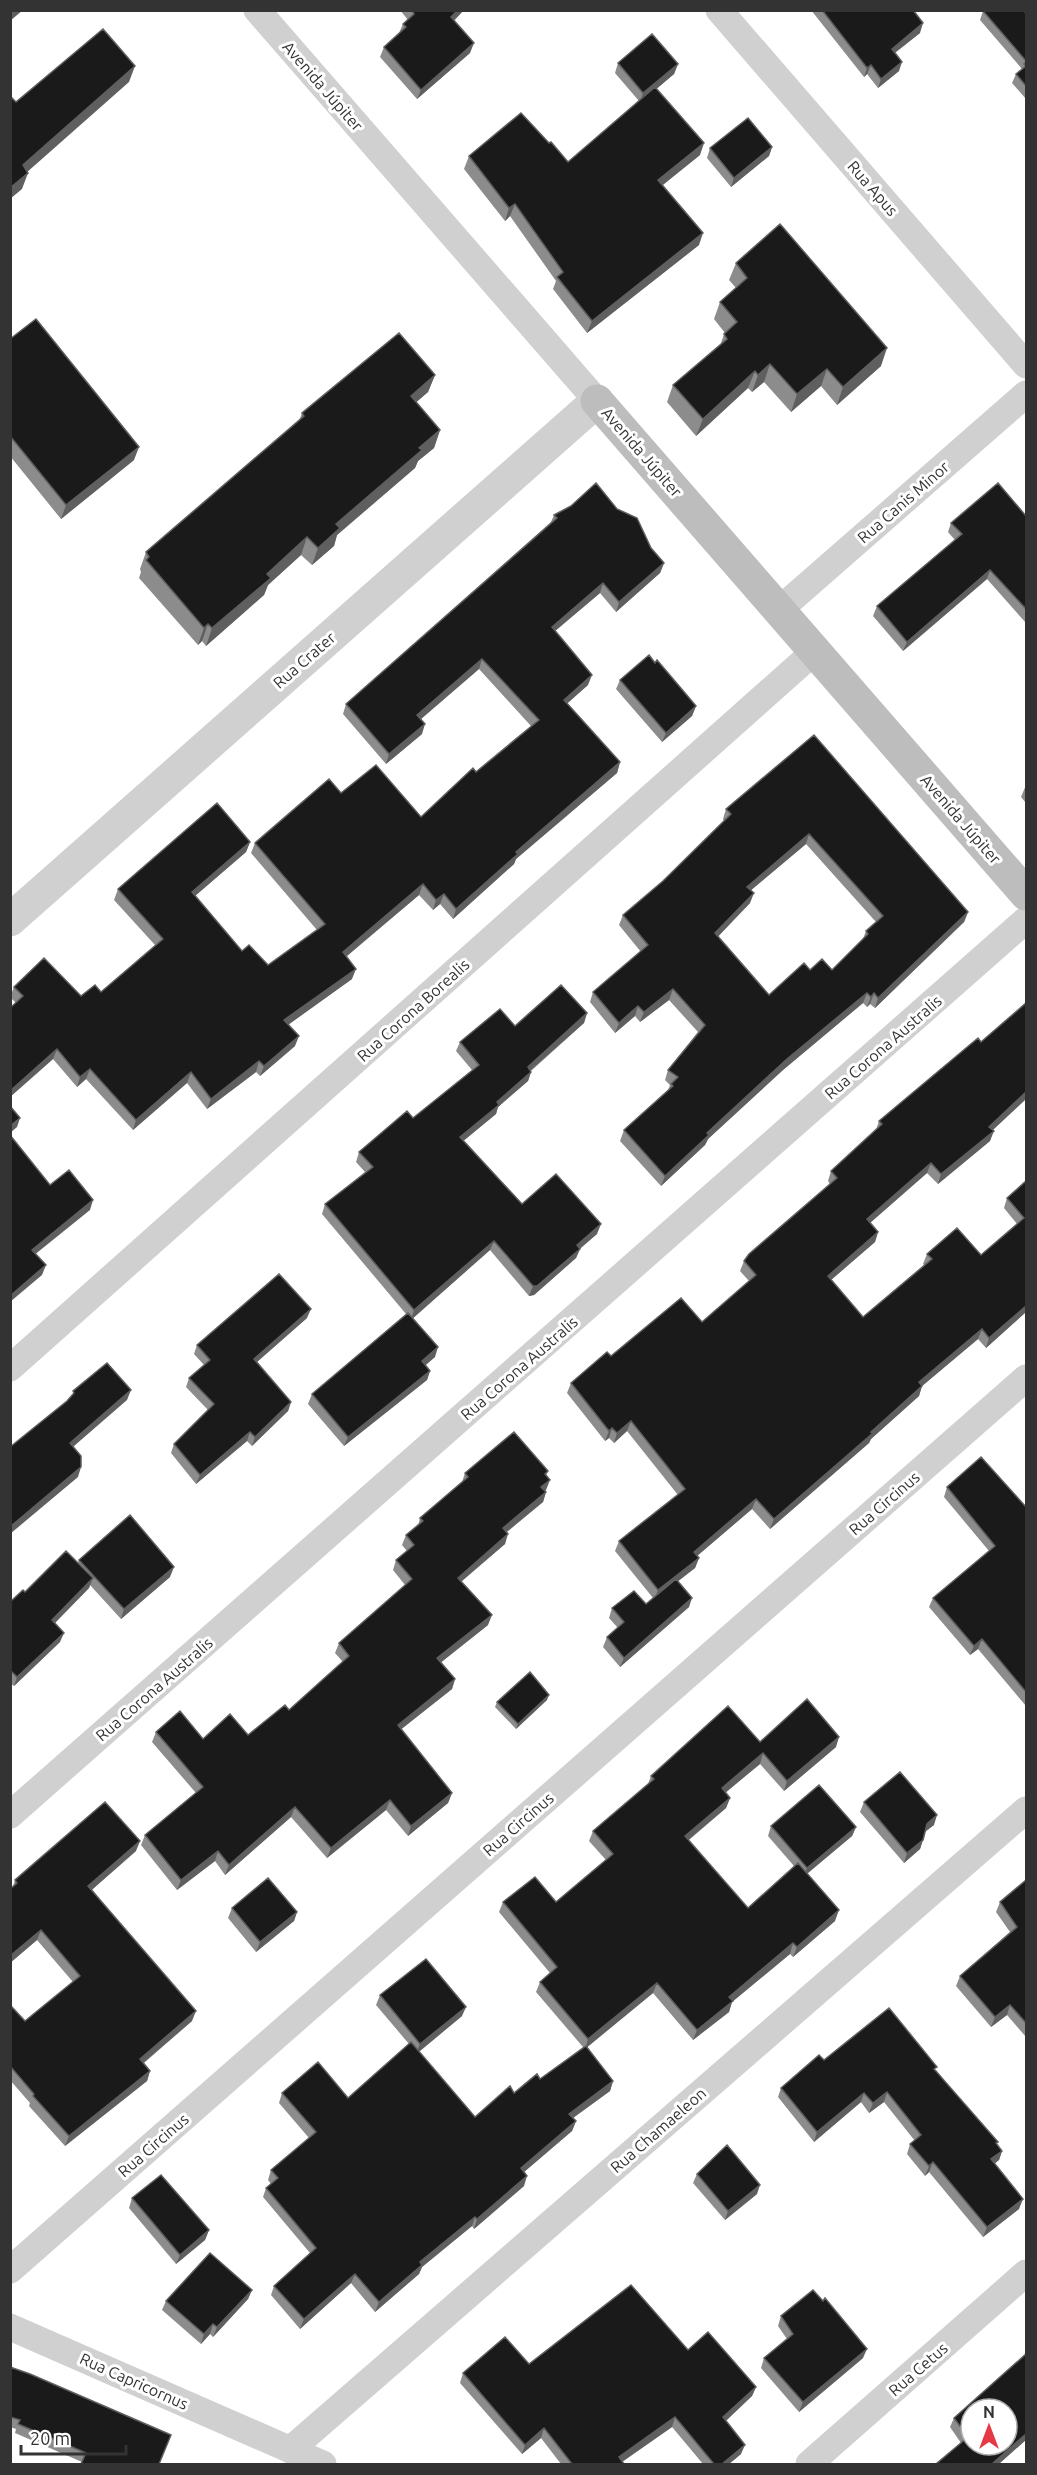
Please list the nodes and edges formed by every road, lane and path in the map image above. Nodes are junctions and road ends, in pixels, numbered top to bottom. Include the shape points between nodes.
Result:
1 (257, 10) edge
2 (719, 10) edge
3 (1026, 365) edge
4 (1026, 394) edge
5 (597, 401) junction
6 (779, 610) junction
7 (815, 651) junction
8 (1026, 894) edge
9 (10, 920) edge
10 (1026, 920) edge
11 (10, 1368) edge
12 (1026, 1378) edge
13 (1026, 1810) edge
14 (10, 1815) edge
15 (10, 2270) edge
16 (1026, 2273) edge
17 (10, 2327) edge
18 (290, 2450) junction
19 (323, 2464) edge
20 (809, 2464) edge

1 - 5 street, Avenida Júpiter
2 - 3 street, Rua Apus
4 - 6 street, Rua Canis Minor
5 - 6 main road, Avenida Júpiter
5 - 9 street, Rua Crater
6 - 7 main road, Avenida Júpiter
7 - 8 main road, Avenida Júpiter
7 - 11 street, Rua Corona Borealis
10 - 14 street, Rua Corona Australis
12 - 15 street, Rua Circinus
13 - 18 street, Rua Chamaeleon
16 - 20 street, Rua Cetus
17 - 18 street, Rua Capricornus
18 - 19 street, Rua Capricornus

